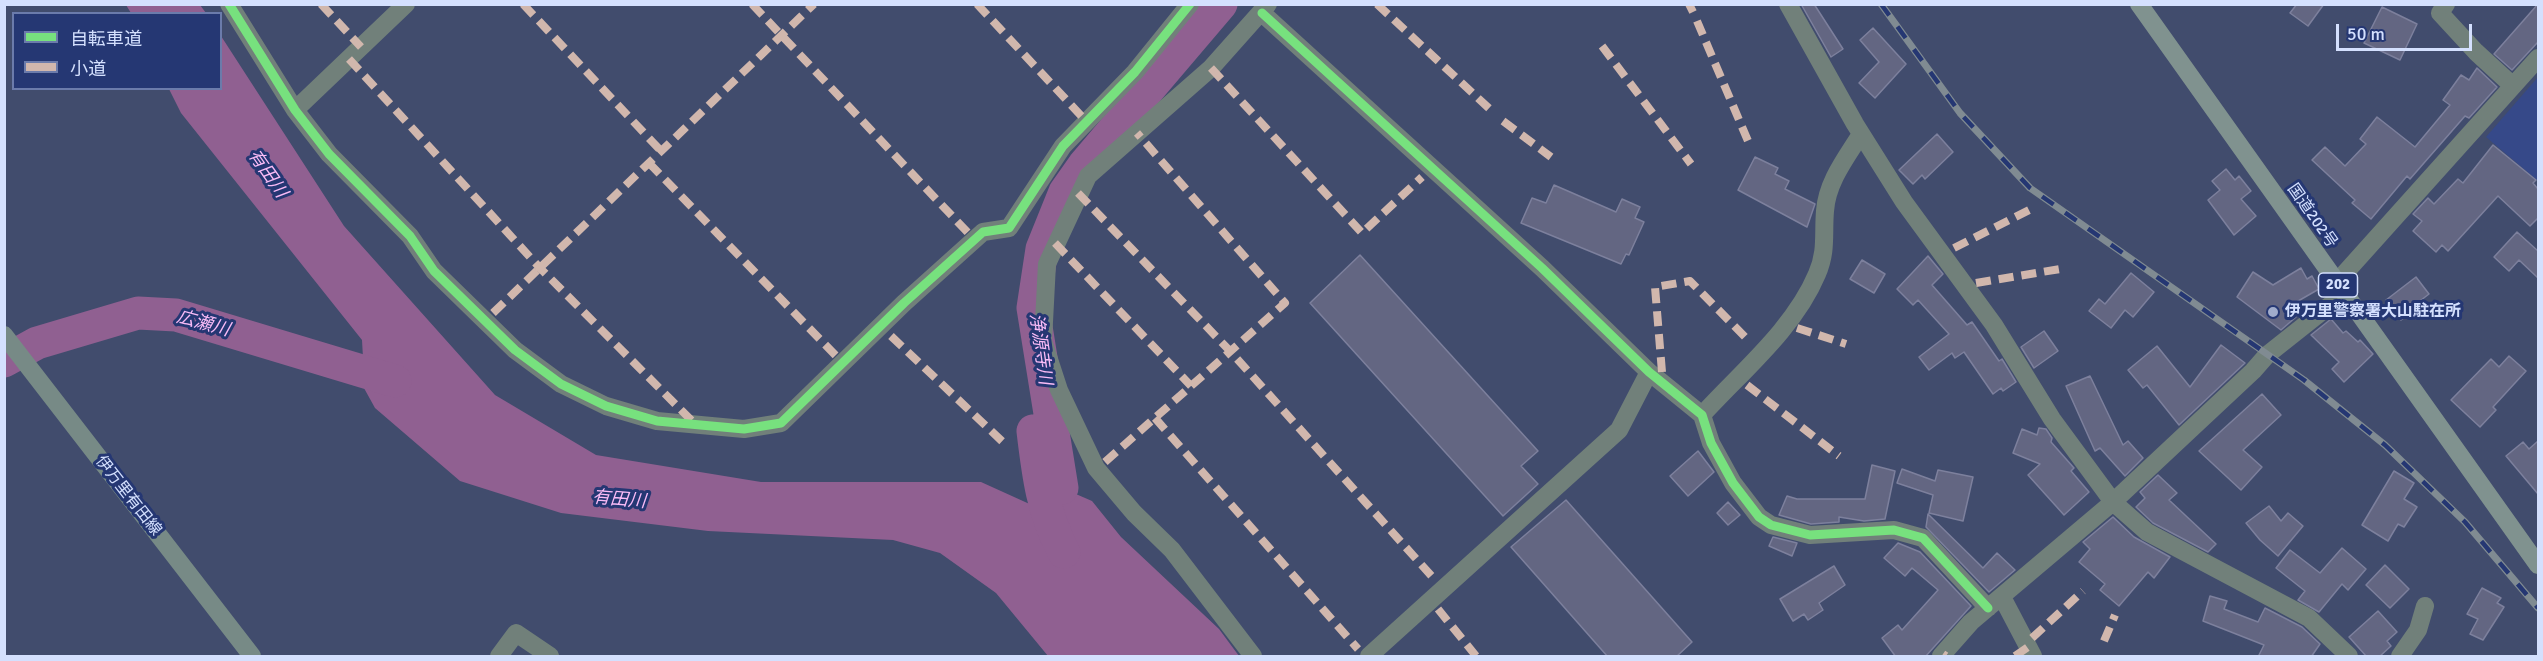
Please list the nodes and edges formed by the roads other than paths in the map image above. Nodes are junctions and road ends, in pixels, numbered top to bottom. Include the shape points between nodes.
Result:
1 (229, 4) edge
2 (406, 4) edge
3 (1190, 4) edge
4 (1788, 4) edge
5 (2139, 4) edge
6 (2446, 4) edge
7 (1265, 9) edge
8 (2538, 58) edge
9 (2513, 86) junction
10 (295, 110) junction
11 (1861, 134) junction
12 (2340, 288) junction
13 (4, 335) edge
14 (1649, 372) junction
15 (1702, 415) junction
16 (2113, 502) junction
17 (2538, 565) edge
18 (1995, 603) junction
19 (2425, 606) dead end
20 (252, 657) edge
21 (499, 657) edge
22 (550, 657) edge
23 (1253, 657) edge
24 (1369, 657) edge
25 (1941, 657) edge
26 (2032, 657) edge
27 (2349, 657) edge
28 (2400, 657) edge

1 - 10 street
2 - 10 street
3 - 10 street via 1135,72 1063,146 1009,228 983,232 781,423 744,429 657,422 606,406 561,384 515,350 434,271 410,236 329,154
4 - 11 street
5 - 12 highway, 国道202号 / 202
6 - 9 street via 2440,13
7 - 14 street
7 - 23 street via 1211,68 1088,176 1047,264 1043,341 1059,390 1096,468 1172,550
8 - 9 street
9 - 12 street
11 - 15 street via 1831,182 1824,210 1826,245 1816,275 1787,323
11 - 16 street via 1904,202 1994,325 2052,419
12 - 16 street
12 - 17 highway, 国道202号 / 202
13 - 20 main road, 伊万里有田線
14 - 15 street
14 - 24 street via 1619,430
15 - 18 street via 1711,443 1733,483 1759,517 1771,525 1810,535 1894,530 1923,538
16 - 18 street
16 - 27 street via 2147,532 2309,618
18 - 25 street via 1971,622
18 - 26 street
19 - 28 street via 2418,630
21 - 22 street via 516,633

